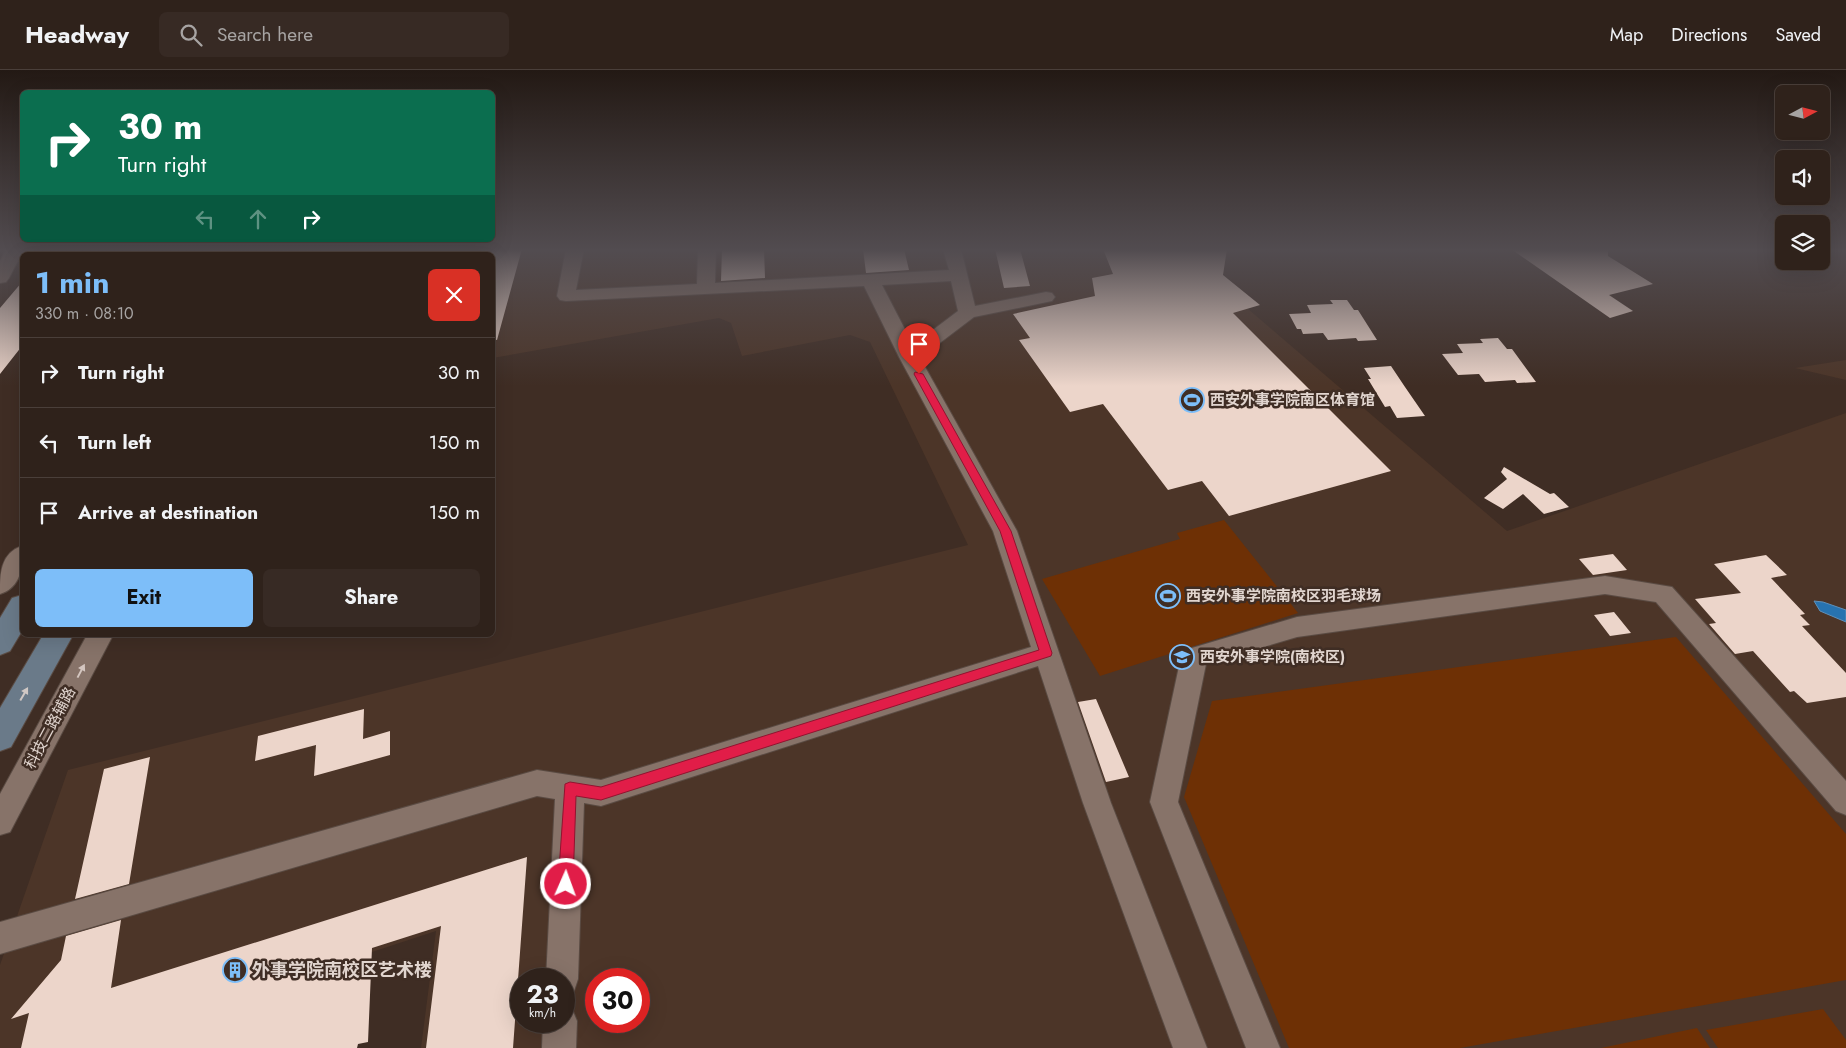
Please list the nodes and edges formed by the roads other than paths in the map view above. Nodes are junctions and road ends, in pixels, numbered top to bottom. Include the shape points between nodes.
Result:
1 (566, 295) edge
2 (593, 295) edge
3 (878, 295) edge
4 (963, 295) edge
5 (1046, 297) dead end
6 (968, 313) junction
7 (909, 357) junction
8 (20, 558) edge
9 (0, 585) edge
10 (20, 609) edge
11 (57, 637) edge
12 (99, 637) edge
13 (0, 643) edge
14 (1046, 653) junction
15 (0, 737) edge
16 (570, 788) junction
17 (1846, 802) edge
18 (0, 822) edge
19 (0, 938) edge
20 (562, 968) edge
21 (560, 1033) edge
22 (559, 1048) edge
23 (1190, 1048) edge
24 (1263, 1048) edge

1 - 2 street
3 - 7 street
4 - 6 street
5 - 6 street
6 - 7 street
7 - 14 street via 1005,531
8 - 9 street
10 - 13 main road
15 -> 11 main road
18 -> 12 street, 科技二路辅路
14 - 16 street via 601,794
14 - 23 street via 1097,803
16 - 19 street via 537,783
16 - 20 street
17 - 24 street via 1663,594 1605,585 1297,627 1194,657 1164,802
21 - 22 street

